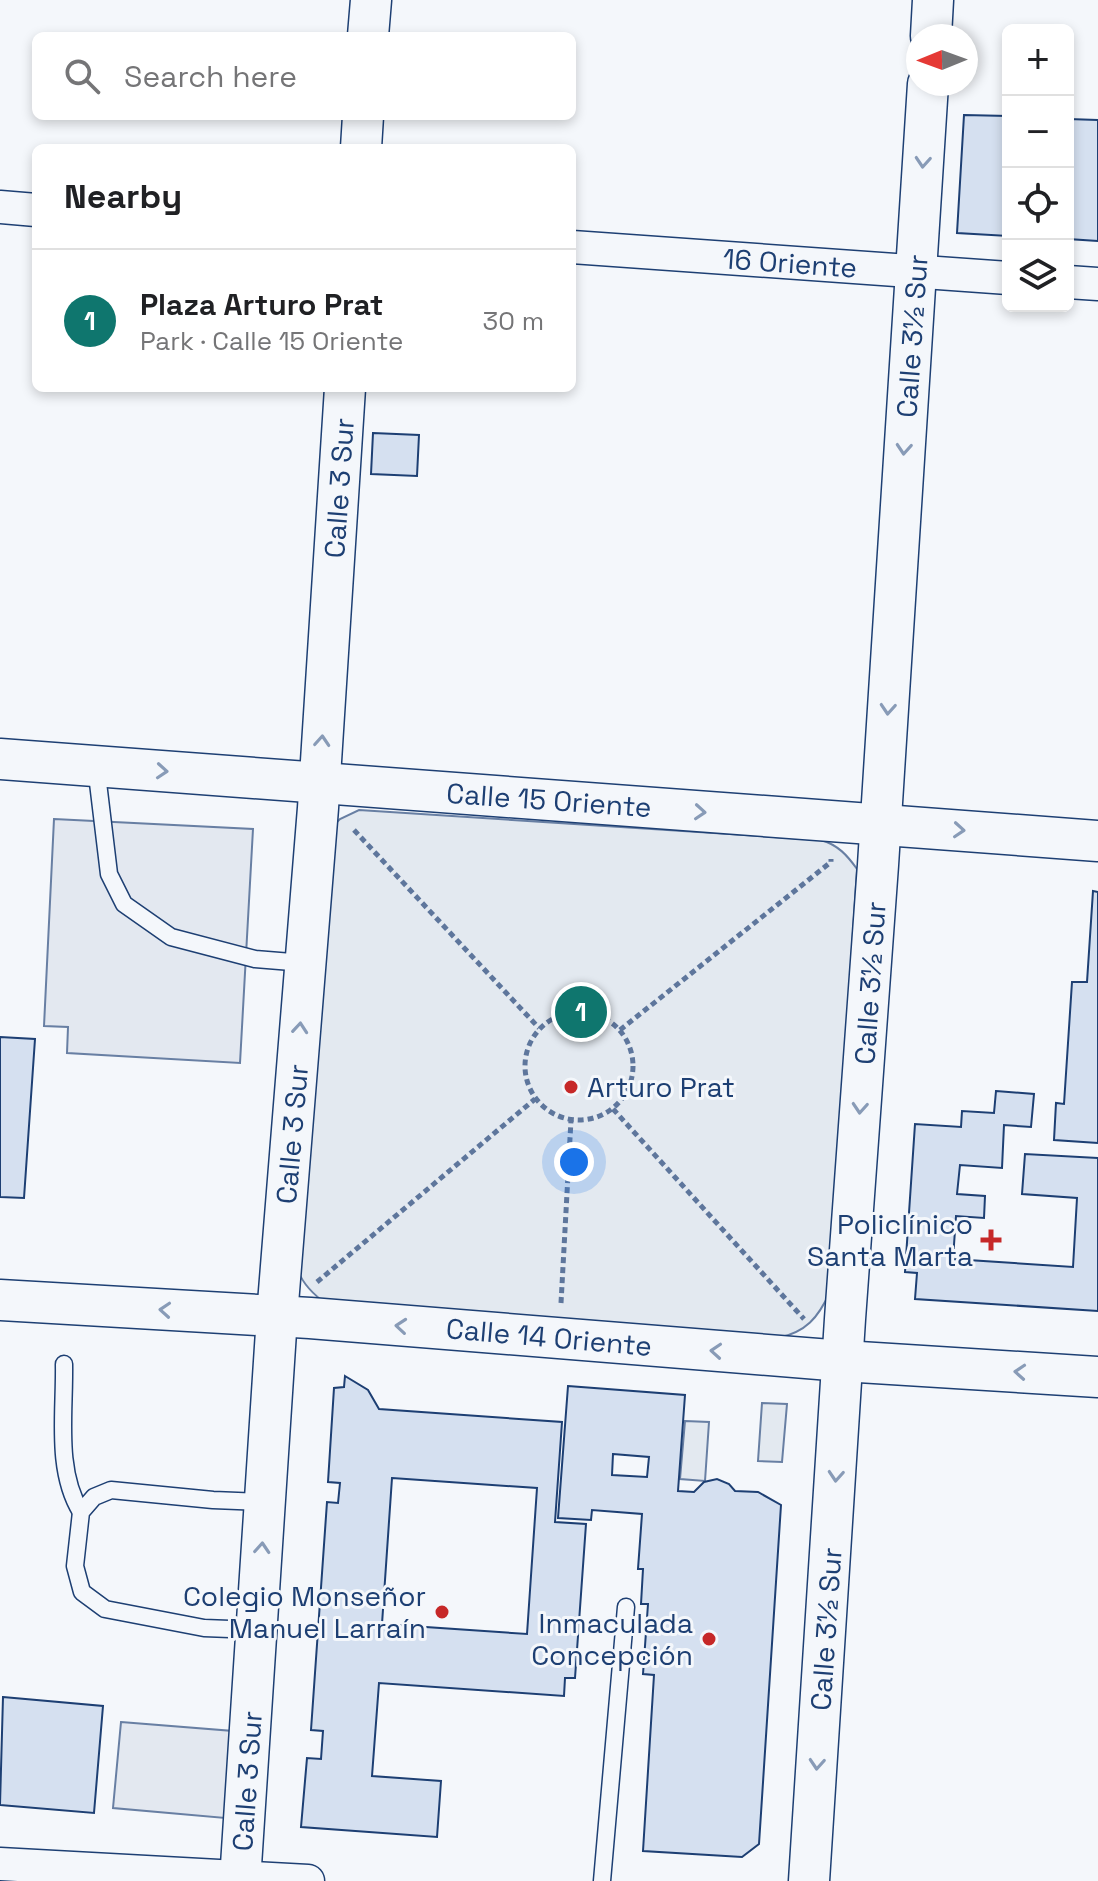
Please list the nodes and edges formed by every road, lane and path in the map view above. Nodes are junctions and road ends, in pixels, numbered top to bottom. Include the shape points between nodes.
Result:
1 (371, 0) edge
2 (933, 0) edge
3 (932, 24) edge
4 (368, 32) edge
5 (927, 96) edge
6 (363, 120) edge
7 (361, 144) edge
8 (0, 207) edge
9 (32, 210) edge
10 (576, 247) edge
11 (916, 271) junction
12 (1002, 278) edge
13 (1074, 282) edge
14 (1098, 284) edge
15 (345, 392) edge
16 (0, 759) edge
17 (96, 766) junction
18 (319, 783) junction
19 (833, 822) junction
20 (881, 825) junction
21 (316, 828) junction
22 (1098, 841) edge
23 (306, 963) junction
24 (539, 1028) junction
25 (620, 1030) junction
26 (535, 1099) junction
27 (613, 1109) junction
28 (571, 1120) junction
29 (313, 1285) dead end
30 (0, 1300) edge
31 (277, 1316) junction
32 (804, 1319) dead end
33 (559, 1338) junction
34 (843, 1361) junction
35 (64, 1364) dead end
36 (1098, 1377) edge
37 (266, 1502) junction
38 (81, 1512) junction
39 (626, 1607) dead end
40 (256, 1630) junction
41 (0, 1864) edge
42 (76, 1875) edge
43 (240, 1879) edge
44 (308, 1881) edge
45 (602, 1881) edge
46 (809, 1881) edge

1 - 4 street
2 - 3 street
5 -> 11 street, Calle 3½ Sur
6 - 7 street
8 - 9 street
10 - 11 street, 16 Oriente
11 - 12 street, 16 Oriente
11 -> 20 street, Calle 3½ Sur
13 - 14 street
18 -> 15 street, Calle 3 Sur
16 - 17 street, Calle 15 Oriente
17 -> 18 street, Calle 15 Oriente
17 - 23 lane via 109,874 124,904 171,937 255,959
18 -> 19 street, Calle 15 Oriente
18 - 21 street, Calle 3 Sur
19 - 20 street, Calle 15 Oriente
19 - 25 path via 831,862
20 -> 22 street, Calle 15 Oriente
20 -> 34 street, Calle 3½ Sur
21 - 23 street, Calle 3 Sur
21 - 24 path via 355,830
31 -> 23 street, Calle 3 Sur
24 - 25 path via 577,1011 601,1016
24 - 26 path via 524,1063
25 - 27 path via 633,1070 627,1092
26 - 28 path
26 - 29 path
27 - 28 path
27 - 32 path
28 - 33 path
31 -> 30 street, Calle 14 Oriente
33 -> 31 street, Calle 14 Oriente
31 - 37 street, Calle 3 Sur
34 -> 33 street, Calle 14 Oriente
36 -> 34 street, Calle 14 Oriente
34 -> 46 street, Calle 3½ Sur
35 - 38 lane via 67,1476
37 - 38 lane via 111,1490 94,1497
40 -> 37 street, Calle 3 Sur
38 - 40 lane via 75,1566 77,1582 90,1600 105,1609 204,1628
39 - 45 lane
40 - 43 street, Calle 3 Sur
41 - 42 street
42 - 43 street
43 - 44 street

